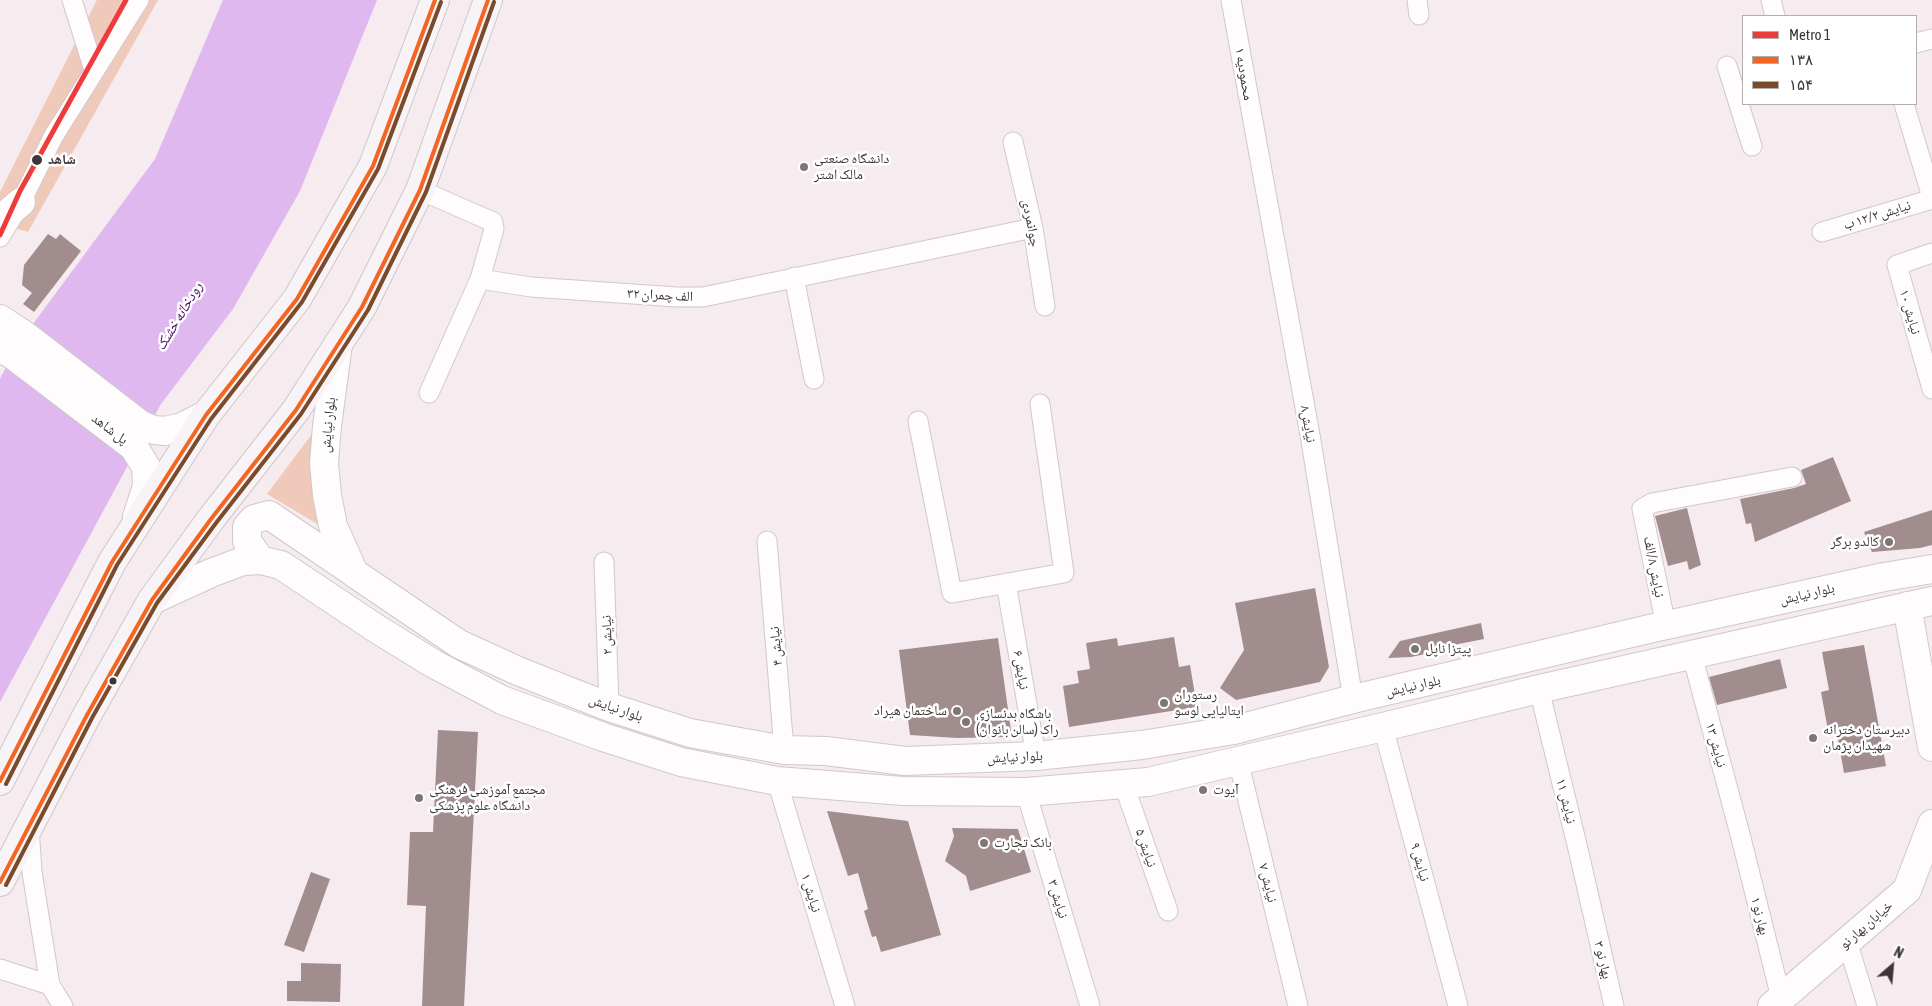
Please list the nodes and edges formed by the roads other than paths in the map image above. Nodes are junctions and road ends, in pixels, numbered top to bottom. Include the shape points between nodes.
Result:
1 (72, 0) edge
2 (139, 0) edge
3 (434, 0) edge
4 (488, 0) edge
5 (1231, 0) edge
6 (1771, 0) edge
7 (1775, 15) edge
8 (1932, 39) edge
9 (1917, 43) edge
10 (1727, 66) dead end
11 (94, 70) junction
12 (1739, 91) edge
13 (1742, 104) edge
14 (1742, 105) edge
15 (1904, 105) edge
16 (1013, 142) dead end
17 (1752, 146) dead end
18 (1258, 148) joint
19 (420, 190) junction
20 (1932, 198) edge
21 (21, 202) junction
22 (0, 220) edge
23 (1033, 228) junction
24 (1822, 232) dead end
25 (0, 237) edge
26 (1932, 253) edge
27 (794, 277) junction
28 (480, 279) junction
29 (1045, 306) dead end
30 (0, 319) edge
31 (338, 344) junction
32 (11, 350) edge
33 (814, 378) dead end
34 (1932, 389) edge
35 (429, 393) dead end
36 (1040, 404) dead end
37 (206, 415) junction
38 (918, 421) dead end
39 (1792, 477) dead end
40 (132, 530) junction
41 (767, 541) dead end
42 (260, 560) junction
43 (604, 562) dead end
44 (1932, 569) edge
45 (354, 573) junction
46 (1006, 583) junction
47 (152, 600) junction
48 (1920, 604) edge
49 (1666, 626) junction
50 (448, 636) junction
51 (1692, 655) junction
52 (434, 664) junction
53 (1539, 688) junction
54 (1353, 700) junction
55 (609, 707) junction
56 (1383, 728) junction
57 (1931, 733) edge
58 (784, 750) junction
59 (1036, 756) junction
60 (1238, 760) junction
61 (0, 781) edge
62 (777, 781) junction
63 (1124, 785) junction
64 (1026, 792) junction
65 (1932, 824) edge
66 (29, 826) junction
67 (1740, 834) joint
68 (0, 882) edge
69 (1168, 911) dead end
70 (1593, 915) joint
71 (1847, 941) junction
72 (0, 969) edge
73 (50, 985) junction
74 (1457, 1002) edge
75 (1776, 1002) edge
76 (63, 1006) edge
77 (845, 1006) edge
78 (1090, 1006) edge
79 (1298, 1006) edge
80 (1614, 1006) edge
81 (1867, 1006) edge

1 - 11 street
2 - 11 street
3 - 37 main road via 373,166 297,299
4 - 19 main road
5 - 18 street, ۱ محمودیه
6 - 7 street
8 - 9 street
10 - 12 street
11 - 21 street via 53,137
12 - 13 street
14 - 17 street
15 - 20 street
16 - 23 street, جوانمردی
18 - 54 street, نیایش۸ via 1310,435
19 - 28 street via 493,222 494,229
19 - 31 main road via 362,307
20 - 24 street, نیایش ۱۲/۲ ب
21 - 22 main road
21 - 25 street
23 - 27 street, ۳۲ الف چمران
23 - 29 street, جوانمردی
26 - 34 street, نیایش ۱۰ via 1897,264
27 - 28 street, ۳۲ الف چمران via 690,298
27 - 33 street
28 - 35 street
30 - 32 main road
31 - 45 main road, بلوار نیایش via 326,426 326,495 333,526
31 - 47 main road via 296,410
32 - 37 main road, پل شاهد via 154,430 182,427
32 - 40 main road, پل شاهد via 134,447 146,468 147,486
36 - 46 street via 1064,573
37 - 40 main road
38 - 46 street via 952,593
39 - 49 street, نیایش ۸/الف via 1652,503 1642,509
40 - 61 main road via 112,562
41 - 58 street, نیایش ۴
42 - 45 main road via 247,541 247,527 254,518 269,515
42 - 47 main road via 243,561
42 - 52 main road via 281,565
43 - 55 street, نیایش ۲
44 - 49 main road, بلوار نیایش
45 - 50 main road, بلوار نیایش
46 - 59 street, نیایش ۶
47 - 66 main road
48 - 51 main road
48 - 57 main road
49 - 54 main road, بلوار نیایش
50 - 52 main road
50 - 55 main road, بلوار نیایش via 518,671
51 - 53 main road
51 - 67 street, نیایش ۱۳
52 - 62 main road via 502,700 603,737 681,762
53 - 56 main road
53 - 70 street, نیایش ۱۱
54 - 59 main road, بلوار نیایش via 1234,730 1142,745
55 - 58 main road, بلوار نیایش via 690,732
56 - 60 main road
56 - 74 street, نیایش ۹
58 - 59 main road, بلوار نیایش via 826,751 906,761
60 - 63 main road
60 - 79 street, نیایش ۷
62 - 64 main road via 903,792
62 - 77 street, نیایش ۱
63 - 64 main road
63 - 69 street, نیایش ۵
64 - 78 street, نیایش ۳
65 - 71 main road, خیابان بهار نو via 1907,890
66 - 68 main road
66 - 73 street via 32,872
67 - 75 street, ۱ بهار نو
70 - 80 street, ۳ بهار نو
71 - 75 main road, خیابان بهار نو
71 - 81 street
72 - 73 street
73 - 76 street

